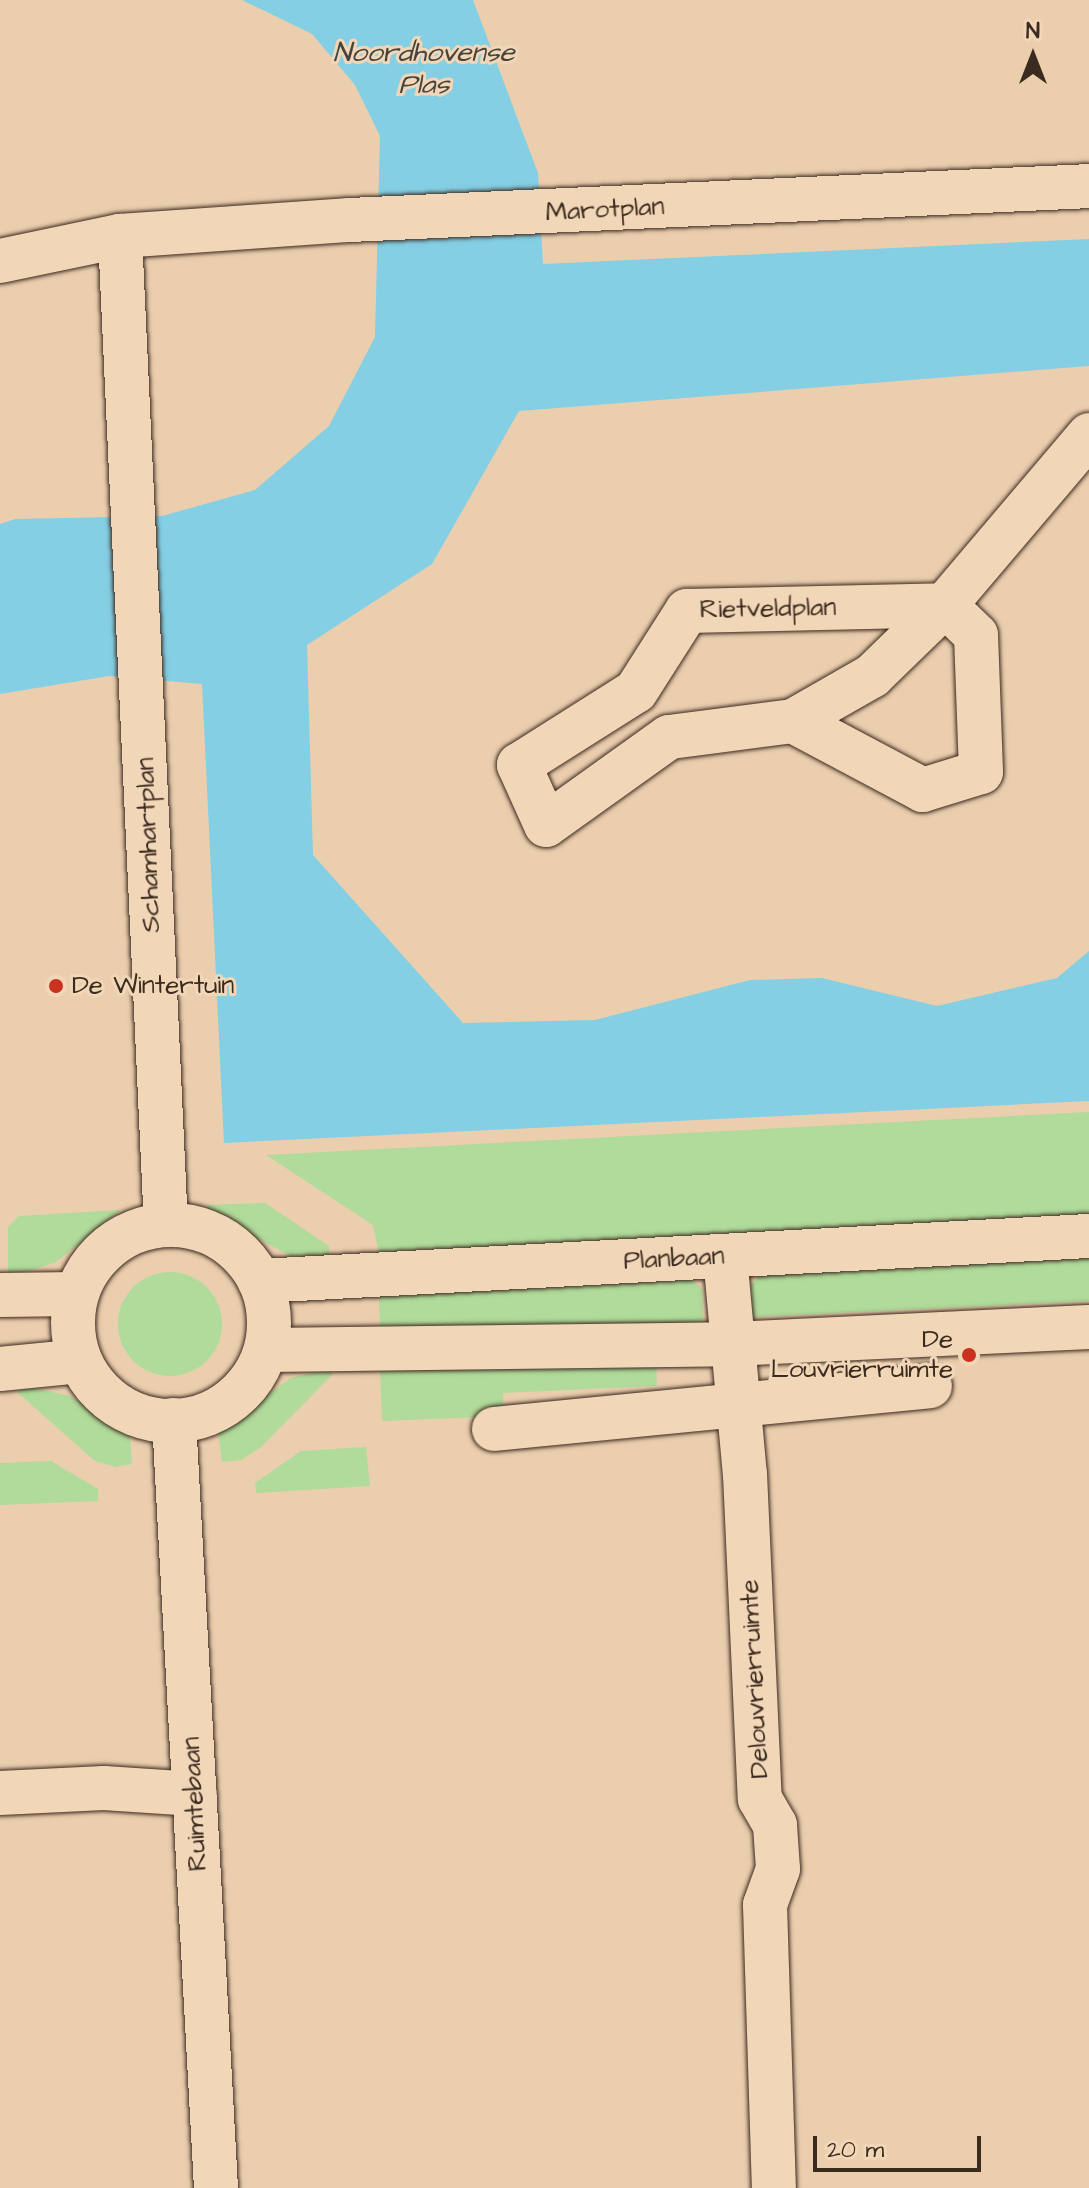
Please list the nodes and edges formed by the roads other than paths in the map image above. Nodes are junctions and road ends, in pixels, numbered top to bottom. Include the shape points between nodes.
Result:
1 (1089, 186) edge
2 (120, 236) junction
3 (0, 261) edge
4 (1089, 435) edge
5 (945, 605) junction
6 (636, 691) junction
7 (793, 721) junction
8 (669, 737) junction
9 (166, 1225) junction
10 (1089, 1236) edge
11 (725, 1256) junction
12 (260, 1281) junction
13 (77, 1294) junction
14 (0, 1295) edge
15 (1089, 1327) edge
16 (730, 1344) junction
17 (266, 1350) junction
18 (80, 1361) junction
19 (0, 1369) edge
20 (930, 1386) dead end
21 (735, 1406) junction
22 (174, 1420) junction
23 (494, 1429) dead end
24 (0, 1793) edge
25 (195, 1794) junction
26 (216, 2188) edge
27 (774, 2188) edge

1 - 2 street, Marotplan via 350,220
2 - 3 street, Marotplan
2 - 9 street, Schamhartplan
4 - 5 street, Rietveldplan
5 - 6 street, Rietveldplan via 687,611
5 - 7 street, Rietveldplan via 872,676
5 - 7 street via 976,635 981,772 923,790
6 - 8 street
6 - 8 street, Rietveldplan via 519,765 546,825
7 - 8 street, Rietveldplan
9 - 12 street via 194,1227 221,1239 244,1256
9 - 13 street via 120,1239 94,1263
10 - 11 street, Planbaan
11 - 12 street, Planbaan
11 - 16 street, Delouvrierruimte
12 - 17 street via 267,1303
13 - 14 street
13 - 18 street via 73,1316
15 - 16 street
16 - 17 street
16 - 21 street, Delouvrierruimte
17 - 22 street via 256,1373 221,1407
18 - 19 street
18 - 22 street via 108,1399 151,1419
20 - 21 street
21 - 23 street
21 - 27 street, Delouvrierruimte via 745,1474 760,1799 775,1825 778,1869 765,1905
22 - 25 street, Ruimtebaan
24 - 25 street via 104,1788
25 - 26 street, Ruimtebaan

